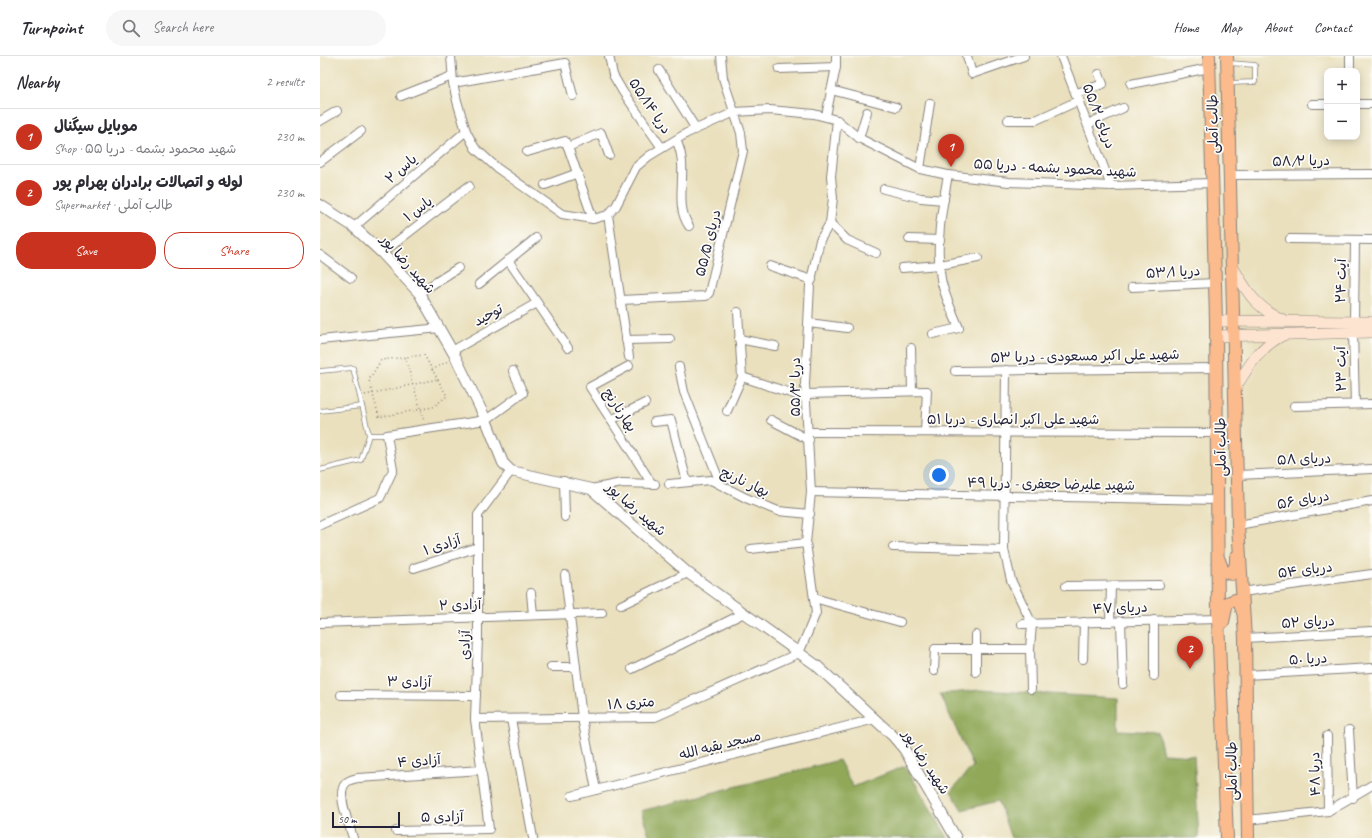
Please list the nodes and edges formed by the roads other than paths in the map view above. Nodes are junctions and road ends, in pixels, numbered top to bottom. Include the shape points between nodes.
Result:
1 (451, 56) edge
2 (609, 56) edge
3 (721, 56) edge
4 (836, 56) edge
5 (966, 56) edge
6 (1024, 56) edge
7 (1062, 56) edge
8 (1350, 56) edge
9 (1227, 59) edge
10 (1209, 62) edge
11 (836, 67) junction
12 (1350, 68) edge
13 (779, 69) dead end
14 (659, 70) dead end
15 (1099, 74) dead end
16 (453, 80) junction
17 (1131, 84) dead end
18 (1228, 84) junction
19 (832, 90) junction
20 (401, 96) dead end
21 (572, 96) dead end
22 (1078, 96) junction
23 (930, 103) dead end
24 (1312, 104) dead end
25 (1324, 104) edge
26 (1360, 104) edge
27 (1372, 104) edge
28 (896, 107) dead end
29 (1123, 108) dead end
30 (337, 111) dead end
31 (735, 112) junction
32 (867, 112) dead end
33 (826, 116) junction
34 (837, 120) junction
35 (1008, 120) dead end
36 (320, 121) edge
37 (1088, 124) junction
38 (696, 129) junction
39 (361, 131) dead end
40 (466, 131) junction
41 (859, 138) junction
42 (676, 140) junction
43 (567, 144) junction
44 (662, 148) junction
45 (527, 152) dead end
46 (609, 155) dead end
47 (320, 162) edge
48 (920, 169) junction
49 (578, 173) junction
50 (1372, 174) edge
51 (948, 175) junction
52 (1230, 175) junction
53 (1212, 183) junction
54 (545, 184) dead end
55 (469, 186) dead end
56 (1111, 186) junction
57 (884, 189) dead end
58 (944, 200) junction
59 (320, 205) edge
60 (608, 215) junction
61 (593, 218) junction
62 (830, 223) junction
63 (689, 226) dead end
64 (354, 228) junction
65 (536, 238) dead end
66 (909, 239) dead end
67 (1290, 239) dead end
68 (940, 240) junction
69 (1354, 240) junction
70 (1372, 240) edge
71 (382, 253) junction
72 (876, 253) dead end
73 (320, 255) edge
74 (978, 258) dead end
75 (508, 260) junction
76 (940, 265) junction
77 (770, 266) dead end
78 (1232, 266) junction
79 (458, 268) dead end
80 (902, 268) dead end
81 (351, 278) dead end
82 (812, 280) junction
83 (1215, 283) junction
84 (479, 284) dead end
85 (1132, 287) dead end
86 (419, 293) junction
87 (621, 300) junction
88 (537, 303) junction
89 (738, 312) dead end
90 (1216, 321) junction
91 (1233, 321) junction
92 (1372, 322) edge
93 (810, 323) junction
94 (1354, 327) junction
95 (440, 328) junction
96 (847, 328) dead end
97 (1287, 328) junction
98 (1372, 332) edge
99 (933, 334) dead end
100 (1234, 335) junction
101 (1216, 336) junction
102 (670, 339) dead end
103 (320, 340) edge
104 (626, 340) junction
105 (739, 340) junction
106 (775, 346) dead end
107 (568, 348) dead end
108 (911, 348) dead end
109 (454, 353) junction
110 (629, 357) dead end
111 (629, 366) dead end
112 (679, 367) dead end
113 (1216, 368) junction
114 (1006, 370) junction
115 (320, 371) edge
116 (513, 371) dead end
117 (955, 371) dead end
118 (742, 377) junction
119 (1235, 388) junction
120 (912, 391) junction
121 (806, 396) junction
122 (645, 403) dead end
123 (1355, 404) junction
124 (1372, 404) edge
125 (362, 406) junction
126 (1294, 406) dead end
127 (320, 411) edge
128 (727, 411) dead end
129 (486, 420) junction
130 (611, 420) junction
131 (771, 420) dead end
132 (654, 422) dead end
133 (925, 432) junction
134 (1006, 432) junction
135 (1217, 433) junction
136 (387, 435) junction
137 (369, 436) junction
138 (809, 436) junction
139 (320, 470) edge
140 (1372, 470) edge
141 (510, 471) junction
142 (1237, 475) junction
143 (564, 481) junction
144 (687, 482) junction
145 (669, 484) dead end
146 (721, 485) junction
147 (592, 488) junction
148 (811, 492) junction
149 (1005, 496) junction
150 (1218, 500) junction
151 (1372, 501) edge
152 (810, 514) junction
153 (565, 517) dead end
154 (320, 524) edge
155 (1238, 525) junction
156 (806, 543) junction
157 (478, 547) junction
158 (893, 547) dead end
159 (751, 549) dead end
160 (1217, 549) junction
161 (1004, 550) junction
162 (414, 568) dead end
163 (688, 573) junction
164 (1372, 574) edge
165 (565, 575) dead end
166 (1160, 585) dead end
167 (1066, 586) dead end
168 (1110, 586) junction
169 (1242, 592) junction
170 (531, 593) dead end
171 (814, 598) junction
172 (621, 605) dead end
173 (602, 613) dead end
174 (744, 613) junction
175 (570, 614) junction
176 (533, 615) junction
177 (1244, 615) junction
178 (478, 617) junction
179 (1218, 619) junction
180 (1154, 620) junction
181 (1121, 621) junction
182 (900, 622) dead end
183 (1084, 622) junction
184 (1110, 622) junction
185 (320, 623) edge
186 (1022, 624) dead end
187 (1032, 624) junction
188 (1372, 631) edge
189 (976, 635) dead end
190 (1244, 638) junction
191 (1219, 641) junction
192 (976, 649) junction
193 (1030, 649) junction
194 (799, 653) junction
195 (1083, 659) dead end
196 (551, 667) dead end
197 (576, 667) junction
198 (1372, 668) edge
199 (632, 669) dead end
200 (934, 671) dead end
201 (976, 672) dead end
202 (1246, 675) junction
203 (1154, 676) dead end
204 (1123, 684) dead end
205 (1031, 689) dead end
206 (341, 695) dead end
207 (476, 696) junction
208 (582, 718) junction
209 (475, 719) junction
210 (511, 719) junction
211 (875, 719) junction
212 (1349, 730) dead end
213 (1327, 736) dead end
214 (482, 770) junction
215 (1372, 785) edge
216 (596, 790) junction
217 (572, 796) dead end
218 (1353, 798) junction
219 (1328, 811) junction
220 (1248, 820) junction
221 (489, 829) joint
222 (396, 830) dead end
223 (353, 838) edge
224 (533, 838) edge
225 (956, 838) edge
226 (1227, 838) edge
227 (1248, 838) edge

1 - 16 street
2 - 44 street, دریا ۵۵/۱۴ via 613,75
3 - 31 street via 723,78
4 - 11 street
5 - 6 street via 972,74
7 - 22 street, دریای ۵۵/۲
8 - 12 street
9 - 18 main road, طالب آملی
9 - 18 lane via 1255,65 1255,82
10 - 17 street
10 - 53 main road, طالب آملی
11 - 13 street
11 - 19 street
14 - 38 street
15 - 22 street via 1103,84
16 - 20 street
16 - 21 street via 565,63
16 - 40 street
18 - 52 main road, طالب آملی
19 - 28 street
19 - 33 street
22 - 35 street via 1036,120
22 - 37 street, دریای ۵۵/۲
23 - 48 street
24 - 25 street
26 - 27 street
29 - 37 street
30 - 36 street
31 - 33 street, شهید محمود بشمه - دریا ۵۵ via 770,110
31 - 38 street, شهید محمود بشمه - دریا ۵۵
31 - 87 street, دریای ۵۵/۵ via 742,133 743,151 709,293 706,296
32 - 41 street
33 - 34 street, شهید محمود بشمه - دریا ۵۵
34 - 41 street, شهید محمود بشمه - دریا ۵۵
34 - 62 street, دریا ۵۵/۳ via 831,176 833,198
37 - 56 street, دریای ۵۵/۲
38 - 42 street, شهید محمود بشمه - دریا ۵۵
39 - 47 street
40 - 61 street via 483,157 552,208 562,214
40 - 64 street, یاس ۲
41 - 48 street, شهید محمود بشمه - دریا ۵۵
42 - 44 street, شهید محمود بشمه - دریا ۵۵
42 - 63 street via 680,147 684,172 681,206 683,217
43 - 45 street
43 - 46 street via 601,133
43 - 49 street
44 - 60 street, شهید محمود بشمه - دریا ۵۵ via 636,167 616,206
48 - 51 street, شهید محمود بشمه - دریا ۵۵
49 - 54 street
49 - 61 street
50 - 52 street, دریا ۵۸/۲
51 - 56 street, شهید محمود بشمه - دریا ۵۵ via 1009,182
51 - 58 street
52 - 78 main road, طالب آملی
53 - 56 street, شهید محمود بشمه - دریا ۵۵
53 - 83 main road, طالب آملی
55 - 71 street, یاس ۱
57 - 58 street via 921,198
58 - 68 street
59 - 64 street, شهید رضا پور
60 - 61 street
60 - 87 street
62 - 72 street via 847,240
62 - 82 street, دریا ۵۵/۳ via 820,240
64 - 71 street, شهید رضا پور
65 - 75 street
66 - 68 street
67 - 69 street
68 - 76 street
69 - 70 street
69 - 94 street, آیت ۲۴
71 - 86 street, شهید رضا پور
73 - 81 street
74 - 76 street
75 - 84 street
75 - 88 street
76 - 80 street
76 - 99 street via 941,280 959,328
77 - 82 street
78 - 91 main road, طالب آملی
78 - 97 main road via 1250,297
79 - 86 street
82 - 93 street, دریا ۵۵/۳
83 - 85 street, دریا ۵۳/۱
83 - 90 main road, طالب آملی
86 - 95 street, شهید رضا پور
87 - 104 street
88 - 107 street
88 - 109 street, توحید
89 - 105 street
90 - 91 main road
90 - 101 main road, طالب آملی
91 - 97 main road
91 - 100 main road, طالب آملی
92 - 94 main road
93 - 96 street
93 - 121 street, دریا ۵۵/۳
94 - 97 main road
94 - 98 main road
94 - 123 street, آیت ۲۳
95 - 103 street
95 - 109 street, شهید رضا پور
97 - 100 main road
97 - 119 main road via 1254,359
100 - 101 main road
100 - 119 main road, طالب آملی
101 - 113 main road, طالب آملی
102 - 104 street
104 - 110 street
105 - 106 street
105 - 118 street
108 - 120 street
109 - 129 street, شهید رضا پور
111 - 130 street, بهارنارنج via 590,387
112 - 146 street via 684,392
113 - 114 street, شهید علی اکبر مسعودی - دریا ۵۳
113 - 135 main road, طالب آملی
114 - 117 street, شهید علی اکبر مسعودی - دریا ۵۳
114 - 134 street
115 - 125 lane via 353,368
116 - 129 street via 523,394
118 - 121 street
118 - 128 street
119 - 142 main road, طالب آملی
120 - 121 street
120 - 133 street via 926,391
121 - 138 street, دریا ۵۵/۳
122 - 130 street
123 - 124 street
123 - 126 street
125 - 127 lane
125 - 137 lane
129 - 136 street
129 - 141 street, شهید رضا پور via 503,464
130 - 147 street, بهارنارنج via 654,484 622,483
131 - 138 street
132 - 144 street via 671,420
133 - 134 street, شهید علی اکبر انصاری - دریا ۵۱
133 - 138 street, شهید علی اکبر انصاری - دریا ۵۱
134 - 135 street, شهید علی اکبر انصاری - دریا ۵۱
134 - 149 street
135 - 150 main road, طالب آملی
136 - 137 lane
136 - 154 street via 393,470 380,498
137 - 139 lane via 361,460
138 - 148 street, دریا ۵۵/۳
140 - 142 street, دریای ۵۸
141 - 143 street, شهید رضا پور
141 - 157 street, آزادی via 478,515
142 - 155 main road, طالب آملی
143 - 147 street, شهید رضا پور
143 - 153 street
144 - 145 street, بهار نارنج
144 - 146 street, بهار نارنج via 711,480
146 - 152 street, بهار نارنج via 778,511
147 - 163 street, شهید رضا پور
148 - 149 street, شهید علیرضا جعفری - دریا ۴۹
148 - 152 street, دریا ۵۵/۳
149 - 150 street, شهید علیرضا جعفری - دریا ۴۹
149 - 161 street
150 - 160 main road, طالب آملی
151 - 155 street, دریای ۵۶
152 - 156 street, دریا ۵۵/۳
155 - 160 main road via 1236,565 1231,574 1223,571
155 - 169 main road, طالب آملی
156 - 159 street
156 - 171 street, دریا ۵۵/۳
157 - 162 street, آزادی ۱
157 - 178 street, آزادی
158 - 161 street
160 - 179 main road, طالب آملی
161 - 187 street via 1011,580
163 - 172 street
163 - 174 street, شهید رضا پور
164 - 169 street, دریای ۵۴
165 - 175 street
166 - 168 street
167 - 168 street
168 - 184 street
169 - 177 main road, طالب آملی
170 - 176 street
171 - 182 street
171 - 194 street, دریا ۵۵/۳ via 816,613
173 - 175 street, آزادی ۲
174 - 194 street, شهید رضا پور
174 - 199 street
175 - 176 street, آزادی ۲
175 - 197 street
176 - 178 street, آزادی ۲
177 - 190 main road, طالب آملی
177 - 191 main road via 1237,600 1227,603
178 - 185 street, آزادی ۲
178 - 207 street, آزادی
179 - 180 street, دریای ۴۷
179 - 191 main road, طالب آملی
180 - 181 street, دریای ۴۷
180 - 203 street
181 - 184 street, دریای ۴۷
181 - 204 street
183 - 184 street, دریای ۴۷
183 - 187 street, دریای ۴۷
183 - 195 street
186 - 187 street, دریای ۴۷
187 - 193 street
188 - 190 street, دریای ۵۲
189 - 192 street
190 - 202 main road, طالب آملی
191 - 226 main road, طالب آملی
192 - 193 street
192 - 200 street via 935,649
192 - 201 street
193 - 205 street
194 - 208 street, ۱۸ متری via 655,717
194 - 211 street, شهید رضا پور via 816,665
196 - 197 street
197 - 208 street
198 - 202 street, دریا ۵۰
202 - 220 main road, طالب آملی
206 - 207 street, آزادی ۳
207 - 209 street, آزادی
208 - 210 street, ۱۸ متری
208 - 216 street
209 - 210 street, ۱۸ متری
209 - 214 street, آزادی
210 - 224 street
211 - 216 street, مسجد بقیه الله
211 - 225 street, شهید رضا پور via 894,736 904,750
212 - 218 street
213 - 219 street, دریا ۴۸
214 - 221 street, آزادی
214 - 223 street, آزادی ۴ via 358,778 346,783 342,789 342,800
215 - 218 street
216 - 217 street, مسجد بقیه الله
218 - 219 street
219 - 220 street
220 - 227 main road, طالب آملی
221 - 222 street, آزادی ۵

